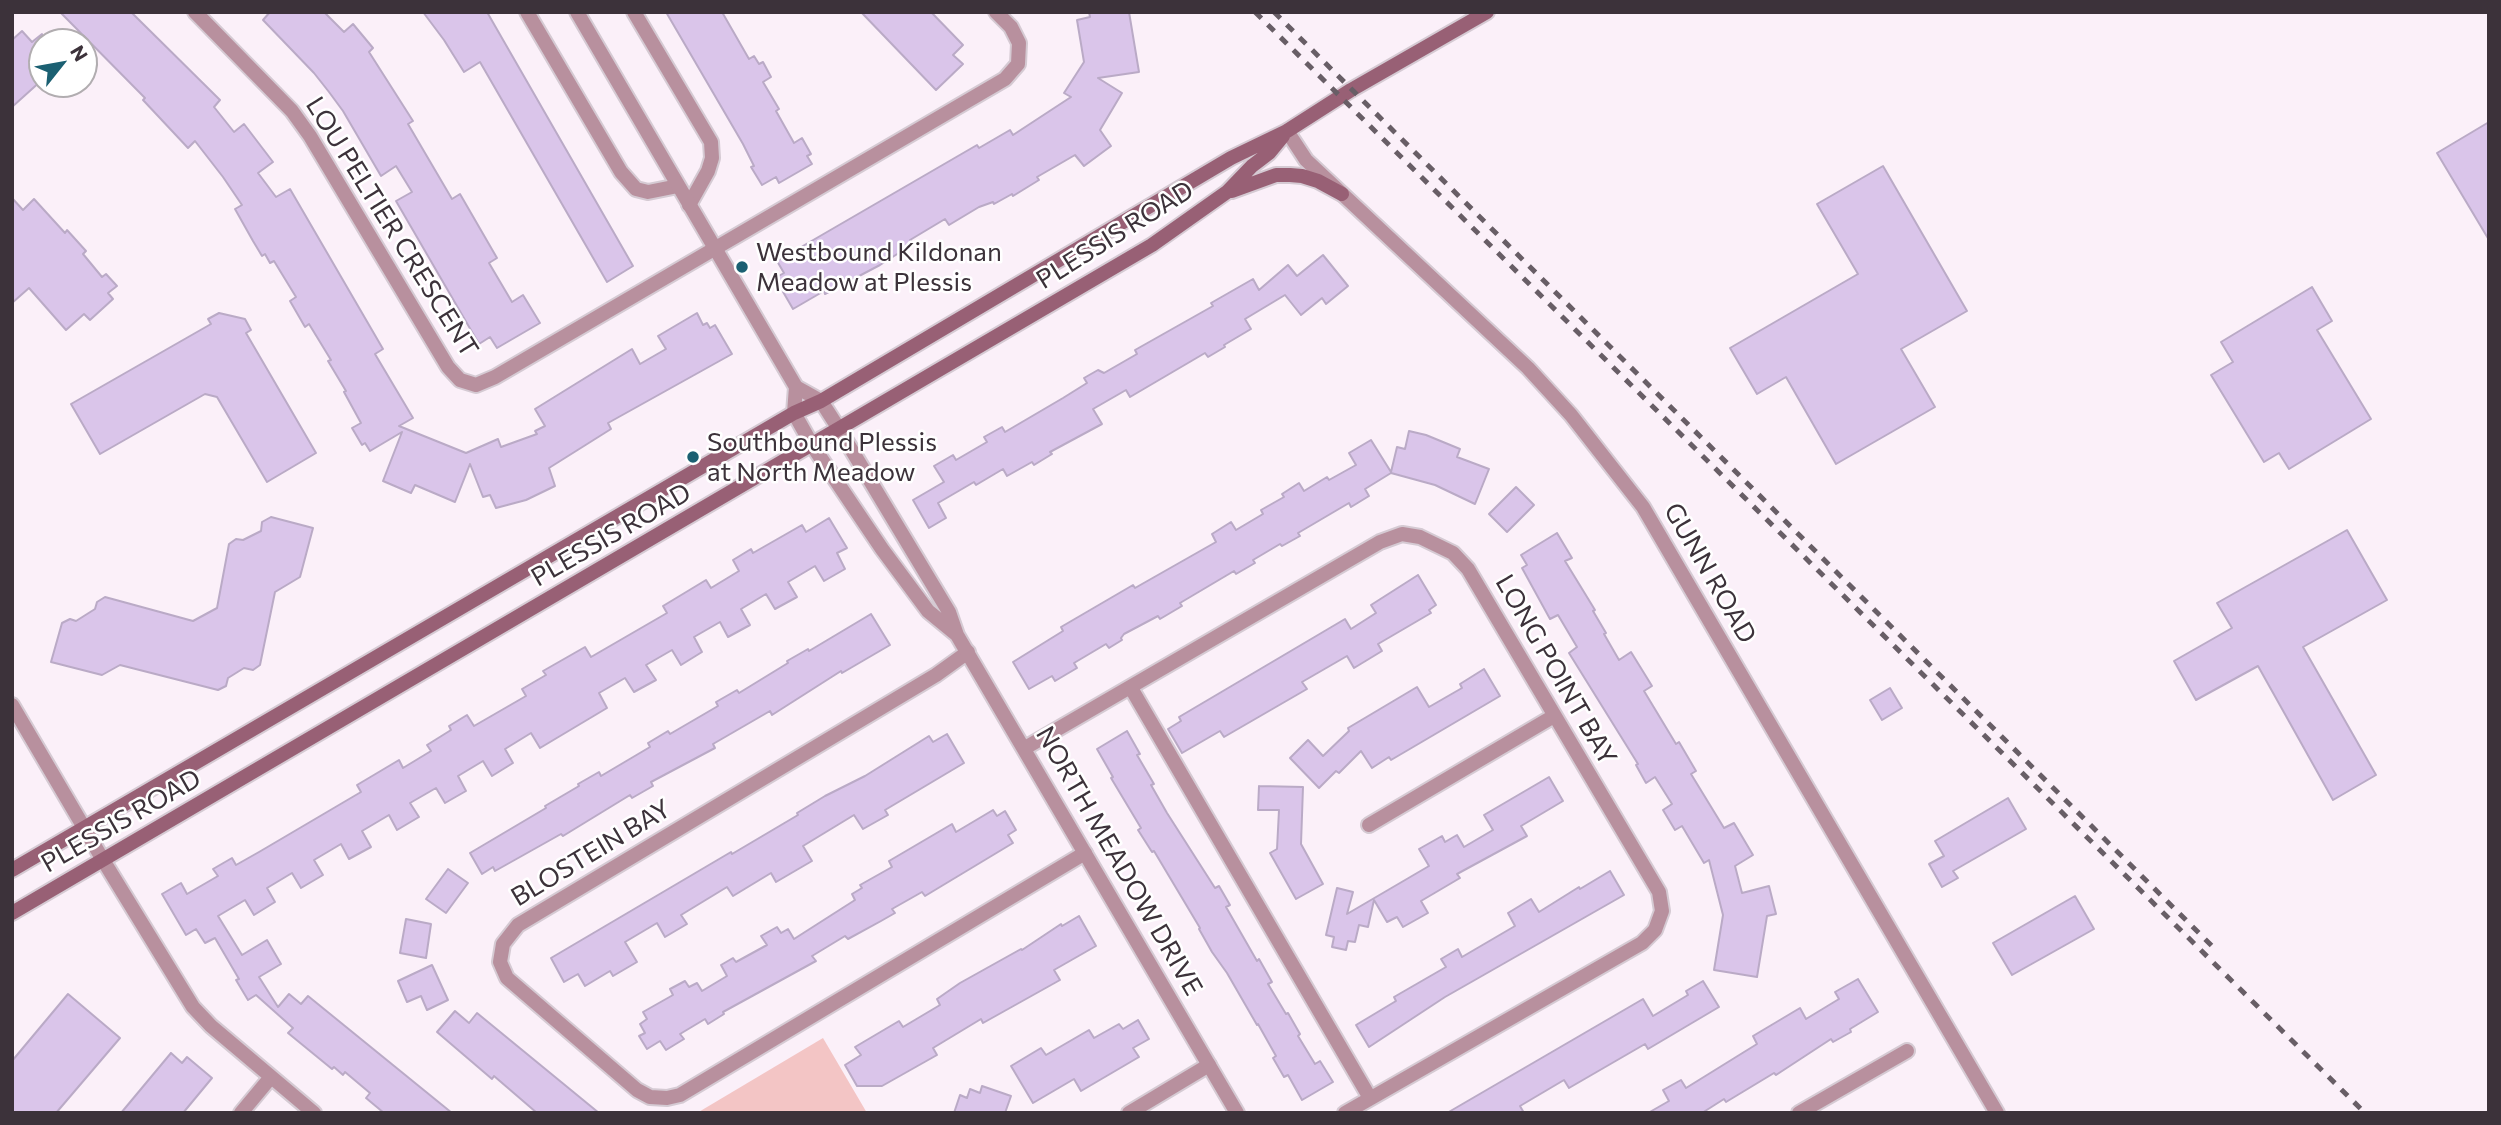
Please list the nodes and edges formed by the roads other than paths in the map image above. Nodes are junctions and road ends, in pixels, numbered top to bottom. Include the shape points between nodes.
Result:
1 (195, 12) edge
2 (527, 12) edge
3 (577, 12) edge
4 (634, 12) edge
5 (996, 12) edge
6 (1487, 12) edge
7 (1287, 131) junction
8 (678, 186) junction
9 (1227, 192) junction
10 (1342, 194) junction
11 (690, 205) junction
12 (715, 248) junction
13 (796, 387) junction
14 (821, 401) junction
15 (794, 413) junction
16 (839, 429) junction
17 (812, 445) junction
18 (957, 635) junction
19 (968, 652) junction
20 (1131, 688) junction
21 (12, 705) edge
22 (1554, 716) junction
23 (1026, 748) junction
24 (1369, 825) dead end
25 (85, 828) junction
26 (1085, 853) junction
27 (103, 860) junction
28 (12, 870) edge
29 (12, 913) edge
30 (1907, 1051) dead end
31 (1209, 1065) junction
32 (271, 1077) junction
33 (1370, 1098) junction
34 (241, 1113) edge
35 (314, 1113) edge
36 (1129, 1113) edge
37 (1237, 1113) edge
38 (1345, 1113) edge
39 (1799, 1113) edge
40 (1997, 1113) edge

1 - 12 street, LOU PELTIER CRESCENT via 310,136 460,380 476,385 495,377
2 - 8 street via 621,172 636,189 648,192
3 - 8 street
4 - 11 street via 710,142 708,171
5 - 12 street, LOU PELTIER CRESCENT via 1019,43 1018,64 1005,79
6 - 7 main road, PLESSIS ROAD
7 - 9 main road, PLESSIS ROAD
7 - 10 street, GUNN ROAD via 1306,160
7 - 14 main road, PLESSIS ROAD via 1231,158
8 - 11 street
9 - 10 main road via 1276,175 1290,175 1318,181
9 - 16 main road, PLESSIS ROAD via 1152,245
10 - 40 street, GUNN ROAD via 1528,368 1643,507
11 - 12 street
12 - 13 street
13 - 14 street
13 - 15 street
14 - 15 main road, PLESSIS ROAD
14 - 16 street, NORTH MEADOW DRIVE
15 - 17 street, NORTH MEADOW DRIVE
15 - 25 main road, PLESSIS ROAD
16 - 17 main road, PLESSIS ROAD
16 - 18 street, NORTH MEADOW DRIVE via 949,612
17 - 18 street, NORTH MEADOW DRIVE via 928,611
17 - 27 main road, PLESSIS ROAD
18 - 19 street, NORTH MEADOW DRIVE
19 - 23 street, NORTH MEADOW DRIVE
19 - 26 street, BLOSTEIN BAY via 518,925 503,944 500,962 507,978 637,1090 667,1098 680,1095
20 - 22 street, LONG POINT BAY via 1380,542 1402,534 1441,546 1468,569
20 - 23 street, LONG POINT BAY
20 - 33 street
21 - 25 street
22 - 24 street
22 - 33 street, LONG POINT BAY via 1659,892 1662,911 1655,930 1642,943
23 - 26 street, NORTH MEADOW DRIVE
25 - 27 street
25 - 28 main road, PLESSIS ROAD
26 - 31 street, NORTH MEADOW DRIVE
27 - 29 main road, PLESSIS ROAD
27 - 32 street via 193,1007
30 - 39 street
31 - 36 street
31 - 37 street, NORTH MEADOW DRIVE
32 - 34 street
32 - 35 street
33 - 38 street, LONG POINT BAY

